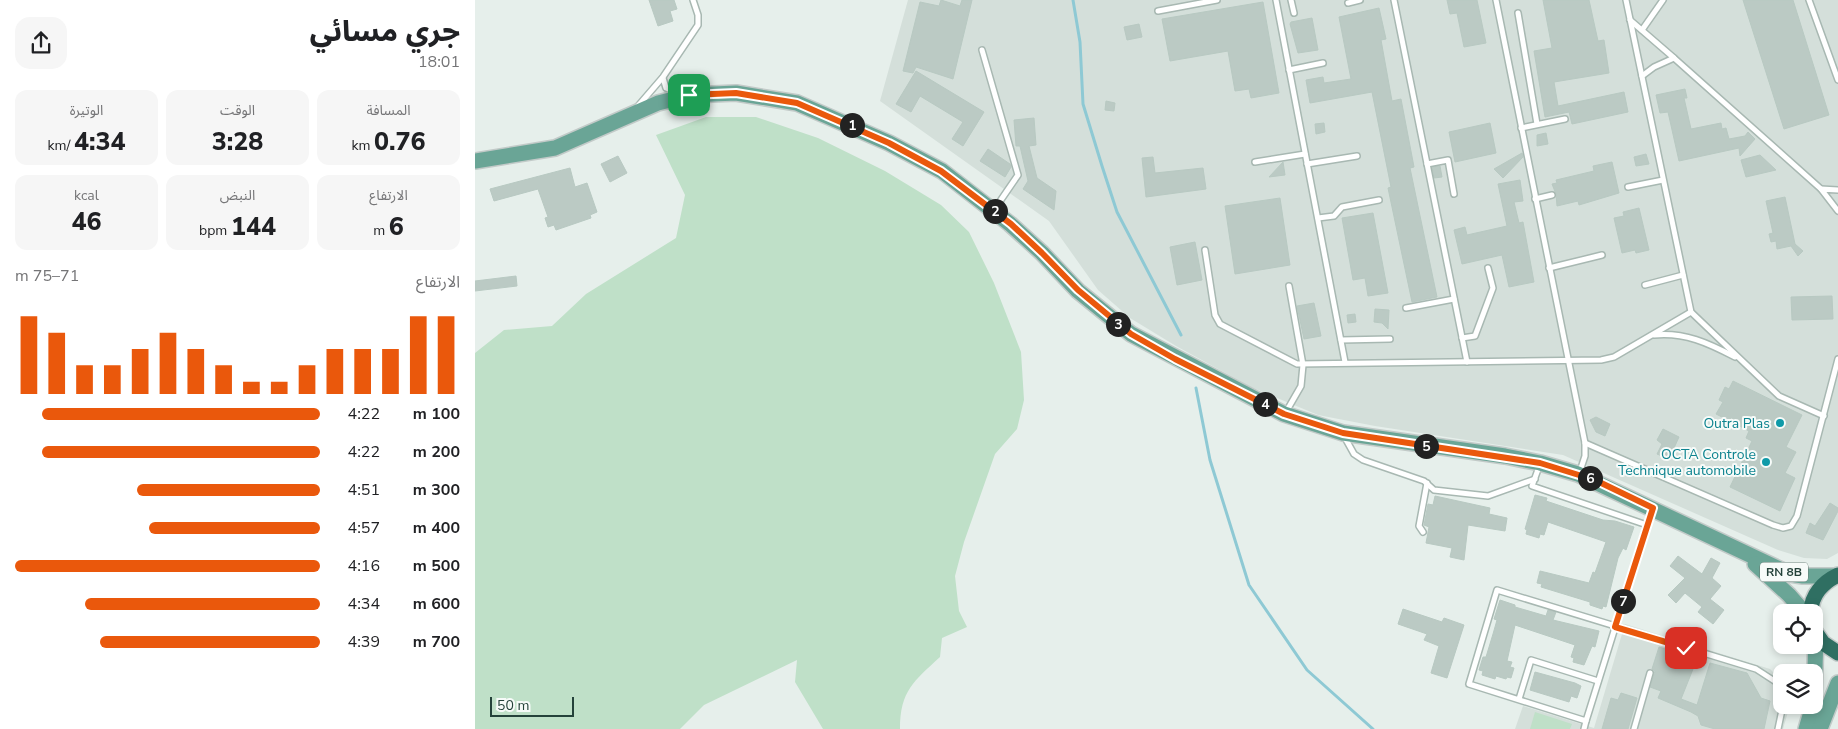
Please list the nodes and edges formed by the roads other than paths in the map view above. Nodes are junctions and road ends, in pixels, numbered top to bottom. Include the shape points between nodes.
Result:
1 (693, 0) edge
2 (1217, 0) edge
3 (1276, 0) edge
4 (1291, 0) edge
5 (1360, 0) edge
6 (1394, 0) edge
7 (1496, 0) edge
8 (1626, 0) edge
9 (1663, 0) edge
10 (1809, 0) edge
11 (1348, 3) dead end
12 (1158, 11) dead end
13 (1293, 13) dead end
14 (1519, 13) dead end
15 (1630, 20) junction
16 (1641, 30) junction
17 (983, 50) dead end
18 (1674, 58) junction
19 (1323, 63) dead end
20 (1289, 70) junction
21 (1642, 76) junction
22 (663, 77) junction
23 (1838, 80) edge
24 (688, 96) junction
25 (629, 116) junction
26 (1565, 119) dead end
27 (1537, 124) junction
28 (1521, 128) junction
29 (1305, 154) junction
30 (1357, 156) dead end
31 (475, 161) edge
32 (1255, 162) dead end
33 (1307, 164) junction
34 (1427, 164) junction
35 (1663, 180) junction
36 (1628, 188) dead end
37 (1821, 189) junction
38 (1838, 190) edge
39 (1454, 194) dead end
40 (1551, 195) dead end
41 (1379, 200) dead end
42 (1535, 200) junction
43 (994, 210) junction
44 (1838, 211) edge
45 (1318, 218) junction
46 (1205, 250) dead end
47 (1602, 255) dead end
48 (1488, 268) dead end
49 (1549, 268) junction
50 (1683, 275) junction
51 (1645, 285) dead end
52 (1289, 286) dead end
53 (1454, 299) junction
54 (1406, 308) dead end
55 (1691, 312) junction
56 (1652, 335) junction
57 (1462, 338) junction
58 (1390, 339) dead end
59 (1341, 340) junction
60 (1838, 359) edge
61 (1742, 361) junction
62 (1345, 362) junction
63 (1467, 362) junction
64 (1567, 362) junction
65 (1303, 364) junction
66 (1284, 414) junction
67 (1824, 416) junction
68 (1343, 433) junction
69 (1585, 443) junction
70 (1540, 463) junction
71 (1578, 474) junction
72 (1535, 479) junction
73 (1427, 483) junction
74 (1653, 508) junction
75 (1647, 525) junction
76 (1423, 532) dead end
77 (1736, 550) junction
78 (1837, 576) edge
79 (1796, 604) edge
80 (1813, 604) edge
81 (1615, 627) junction
82 (1823, 641) edge
83 (1838, 653) edge
84 (1650, 673) dead end
85 (1773, 680) edge
86 (1598, 681) junction
87 (1838, 683) edge
88 (1519, 699) junction
89 (1781, 714) edge
90 (1810, 714) edge
91 (1586, 721) junction
92 (1584, 729) edge
93 (1634, 729) edge
94 (1778, 729) edge
95 (1806, 729) edge
96 (1820, 729) edge

1 - 22 lane via 698,25
2 - 12 lane
3 - 20 lane
4 - 13 lane
5 - 11 lane
6 - 34 lane
7 - 28 lane
8 - 15 lane
9 - 16 lane
10 - 23 lane
14 - 27 lane
15 - 16 lane
15 - 21 lane
16 - 18 lane
17 - 43 lane via 1018,175
18 - 21 lane
18 - 37 lane
19 - 20 lane
20 - 29 lane
21 - 35 lane
22 - 24 lane via 666,88
22 - 25 lane
24 - 25 main road, RN 8B via 658,103
24 - 43 main road, RN 8B via 736,93 797,103 864,131 941,171
25 - 31 main road, RN 8B via 555,148
26 - 27 lane
27 - 28 lane
28 - 42 lane
29 - 32 lane
29 - 33 lane
30 - 33 lane
33 - 45 lane
34 - 39 lane via 1448,160
34 - 53 lane
35 - 36 lane
35 - 50 lane
37 - 38 lane
37 - 44 lane
40 - 42 lane
41 - 45 lane via 1342,207 1334,216
42 - 49 lane
43 - 66 main road, RN 8B via 1078,290 1131,334
45 - 59 lane
46 - 65 lane via 1215,315 1220,324 1297,364
47 - 49 lane
48 - 57 lane via 1493,288 1475,336
49 - 64 lane
50 - 51 lane
50 - 55 lane
52 - 65 lane
53 - 54 lane
53 - 57 lane
55 - 56 lane
55 - 61 lane
56 - 61 lane via 1669,333 1696,338
56 - 64 lane via 1614,357
57 - 63 lane
58 - 59 lane
59 - 62 lane
60 - 67 lane
61 - 67 lane via 1779,396
62 - 63 lane
62 - 65 lane
63 - 64 lane
64 - 69 lane
65 - 66 lane via 1301,386
66 - 68 main road, RN 8B
67 - 69 lane via 1797,516 1791,526 1783,528
68 - 70 main road, RN 8B
68 - 73 lane via 1354,454 1363,460
69 - 71 lane via 1585,456
70 - 71 main road, RN 8B
70 - 72 lane
71 - 74 main road, RN 8B
72 - 73 lane via 1487,496 1434,490
72 - 75 lane via 1532,486
73 - 76 lane via 1419,526
74 - 75 lane
74 - 77 main road, RN 8B
75 - 81 lane
77 - 78 main road, RN 8B via 1790,574
77 - 79 main road, RN 8B via 1769,575
78 - 80 highway via 1815,594
81 - 85 lane via 1756,669
81 - 86 lane
81 - 88 lane via 1497,590 1469,684
82 - 83 highway
84 - 93 lane
86 - 88 lane via 1531,660
86 - 91 lane
87 - 96 main road
88 - 91 lane
89 - 94 lane
90 - 95 main road
91 - 92 lane

